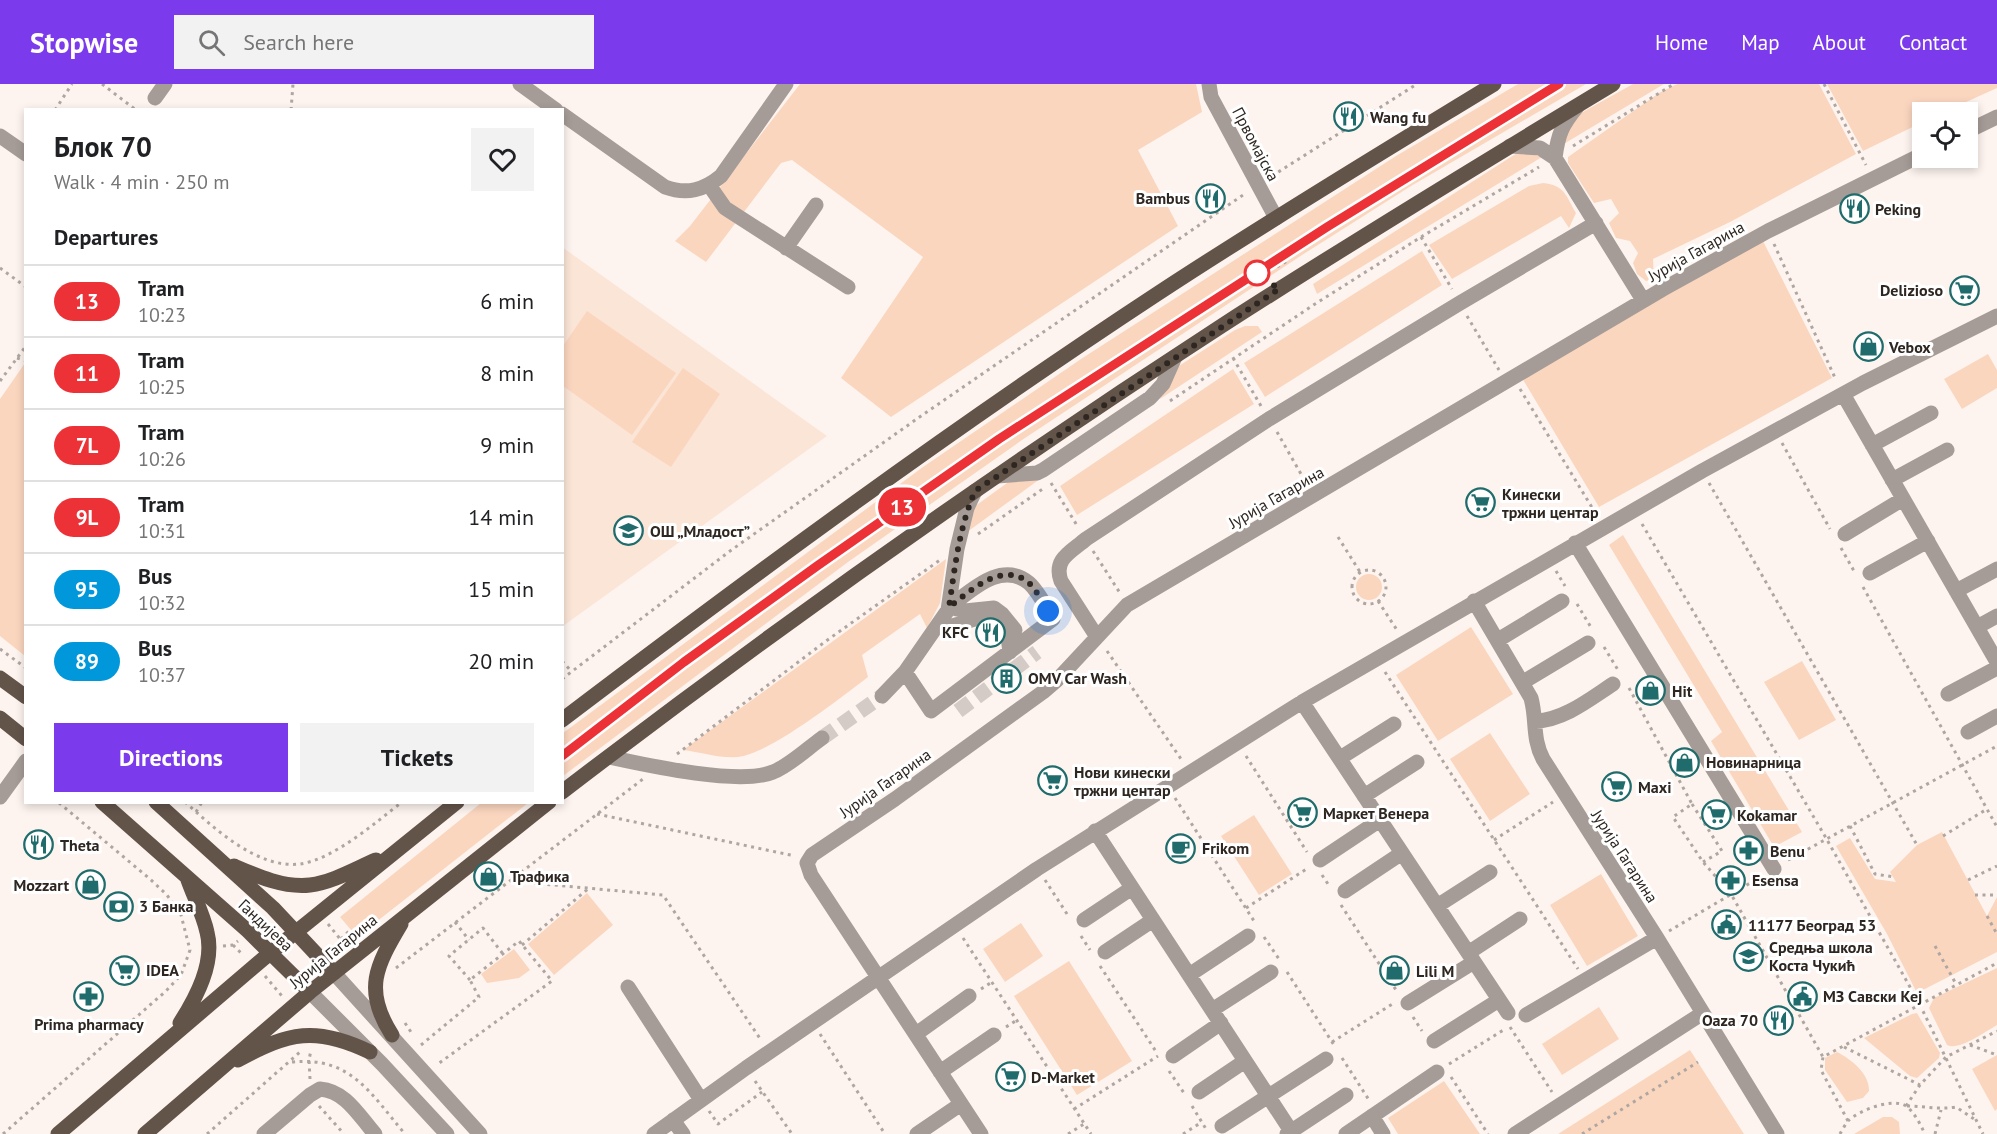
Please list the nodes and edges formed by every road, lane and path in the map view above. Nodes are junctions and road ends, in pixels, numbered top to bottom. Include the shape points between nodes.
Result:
1 (72, 84) edge
2 (102, 84) edge
3 (165, 84) edge
4 (293, 84) edge
5 (520, 84) edge
6 (786, 84) edge
7 (1209, 84) edge
8 (1417, 84) edge
9 (1494, 84) edge
10 (1613, 84) edge
11 (1674, 84) edge
12 (1824, 84) edge
13 (155, 98) dead end
14 (1579, 105) junction
15 (56, 108) edge
16 (133, 108) edge
17 (291, 108) edge
18 (553, 108) edge
19 (564, 115) edge
20 (1997, 117) edge
21 (1978, 126) edge
22 (0, 135) edge
23 (1510, 146) junction
24 (24, 153) edge
25 (1555, 158) junction
26 (1912, 160) edge
27 (1873, 179) junction
28 (709, 185) junction
29 (1257, 186) junction
30 (816, 205) dead end
31 (1276, 218) junction
32 (1596, 223) junction
33 (1768, 231) junction
34 (786, 248) junction
35 (1289, 260) dead end
36 (1277, 267) dead end
37 (0, 268) edge
38 (24, 286) edge
39 (848, 287) dead end
40 (1643, 300) junction
41 (1997, 316) edge
42 (24, 349) edge
43 (17, 358) junction
44 (24, 360) edge
45 (1513, 377) junction
46 (0, 381) edge
47 (1843, 394) junction
48 (1167, 403) dead end
49 (1931, 413) dead end
50 (1775, 431) junction
51 (1872, 445) junction
52 (1947, 450) dead end
53 (1702, 471) junction
54 (1060, 477) dead end
55 (1892, 480) junction
56 (975, 491) junction
57 (1903, 499) junction
58 (1634, 510) junction
59 (1604, 527) junction
60 (1338, 537) dead end
61 (1840, 539) junction
62 (1928, 541) junction
63 (1575, 543) junction
64 (957, 549) junction
65 (1548, 558) junction
66 (1997, 569) edge
67 (1360, 572) junction
68 (1870, 573) dead end
69 (1956, 591) junction
70 (1567, 595) junction
71 (1378, 601) junction
72 (1474, 601) junction
73 (949, 607) junction
74 (1997, 616) edge
75 (939, 624) junction
76 (1977, 627) junction
77 (1097, 637) junction
78 (1498, 640) junction
79 (1024, 642) junction
80 (1404, 642) junction
81 (1596, 642) junction
82 (0, 649) edge
83 (1010, 652) junction
84 (1376, 658) junction
85 (1997, 662) edge
86 (564, 663) edge
87 (24, 667) edge
88 (1997, 668) edge
89 (572, 672) junction
90 (905, 672) junction
91 (0, 678) edge
92 (564, 678) edge
93 (1523, 681) junction
94 (1620, 682) junction
95 (1948, 694) dead end
96 (24, 696) edge
97 (882, 696) tunnel mouth
98 (1302, 702) junction
99 (1997, 716) edge
100 (0, 718) edge
101 (564, 718) edge
102 (1536, 721) junction
103 (1394, 724) dead end
104 (1968, 732) dead end
105 (24, 737) edge
106 (822, 738) tunnel mouth
107 (1997, 746) edge
108 (609, 757) junction
109 (1340, 758) junction
110 (1417, 762) dead end
111 (24, 764) edge
112 (1963, 765) junction
113 (659, 767) junction
114 (1190, 772) junction
115 (1168, 786) junction
116 (564, 791) edge
117 (1565, 795) junction
118 (0, 796) edge
119 (1364, 796) junction
120 (1893, 802) junction
121 (60, 804) edge
122 (104, 804) edge
123 (158, 804) edge
124 (186, 804) edge
125 (201, 804) edge
126 (399, 804) edge
127 (455, 804) edge
128 (546, 804) edge
129 (1692, 804) junction
130 (1987, 809) junction
131 (196, 812) junction
132 (597, 814) junction
133 (1380, 820) junction
134 (1850, 826) junction
135 (1997, 827) edge
136 (1095, 831) junction
137 (1943, 836) dead end
138 (1826, 838) junction
139 (1494, 840) junction
140 (1917, 845) dead end
141 (1402, 853) junction
142 (393, 854) junction
143 (808, 859) junction
144 (220, 860) junction
145 (1320, 860) joint
146 (1703, 862) junction
147 (1997, 866) edge
148 (1037, 868) junction
149 (1774, 869) junction
150 (1490, 872) dead end
151 (1894, 877) dead end
152 (187, 878) junction
153 (509, 880) junction
154 (1968, 880) dead end
155 (590, 888) junction
156 (1132, 888) junction
157 (1345, 891) dead end
158 (1731, 894) junction
159 (1975, 895) dead end
160 (1997, 895) edge
161 (1437, 906) junction
162 (1246, 908) junction
163 (320, 912) junction
164 (408, 914) junction
165 (1987, 916) dead end
166 (1520, 919) dead end
167 (1153, 920) junction
168 (455, 922) junction
169 (954, 924) junction
170 (1079, 926) junction
171 (296, 932) junction
172 (349, 932) dead end
173 (1997, 934) edge
174 (1248, 936) dead end
175 (1657, 938) junction
176 (340, 939) junction
177 (469, 940) junction
178 (233, 945) dead end
179 (522, 945) junction
180 (1935, 946) dead end
181 (1105, 952) dead end
182 (270, 953) junction
183 (503, 954) junction
184 (354, 957) junction
185 (1471, 958) junction
186 (1997, 963) edge
187 (255, 966) junction
188 (391, 972) dead end
189 (1271, 972) dead end
190 (334, 973) junction
191 (1189, 975) junction
192 (879, 977) junction
193 (470, 980) junction
194 (1585, 980) junction
195 (1956, 984) junction
196 (628, 987) dead end
197 (310, 992) junction
198 (969, 996) dead end
199 (1405, 1001) joint
200 (1919, 1003) junction
201 (291, 1008) junction
202 (1505, 1013) junction
203 (1703, 1013) junction
204 (1526, 1015) joint
205 (400, 1016) dead end
206 (1216, 1017) junction
207 (812, 1023) junction
208 (1997, 1032) edge
209 (916, 1034) junction
210 (314, 1035) junction
211 (392, 1035) junction
212 (994, 1035) dead end
213 (172, 1036) junction
214 (414, 1036) dead end
215 (1434, 1041) dead end
216 (1332, 1042) junction
217 (1970, 1045) junction
218 (1843, 1046) junction
219 (370, 1052) junction
220 (425, 1052) dead end
221 (769, 1052) junction
222 (1997, 1054) edge
223 (1166, 1056) junction
224 (1823, 1057) junction
225 (1946, 1058) junction
226 (1326, 1059) dead end
227 (432, 1060) dead end
228 (1245, 1061) junction
229 (1698, 1062) dead end
230 (746, 1068) junction
231 (1441, 1070) junction
232 (940, 1072) junction
233 (212, 1075) junction
234 (1920, 1085) junction
235 (762, 1092) junction
236 (1199, 1092) dead end
237 (310, 1095) junction
238 (1346, 1095) dead end
239 (1268, 1096) junction
240 (701, 1100) junction
241 (961, 1104) junction
242 (1560, 1105) junction
243 (1906, 1106) junction
244 (1074, 1109) junction
245 (1941, 1110) junction
246 (1375, 1114) junction
247 (673, 1120) junction
248 (1976, 1120) junction
249 (1848, 1121) junction
250 (1202, 1122) junction
251 (718, 1124) dead end
252 (1084, 1124) junction
253 (1216, 1130) edge
254 (1289, 1132) edge
255 (3, 1134) edge
256 (58, 1134) edge
257 (145, 1134) edge
258 (207, 1134) edge
259 (264, 1134) edge
260 (344, 1134) edge
261 (375, 1134) edge
262 (447, 1134) edge
263 (480, 1134) edge
264 (654, 1134) edge
265 (682, 1134) edge
266 (792, 1134) edge
267 (885, 1134) edge
268 (917, 1134) edge
269 (981, 1134) edge
270 (1068, 1134) edge
271 (1091, 1134) edge
272 (1183, 1134) edge
273 (1346, 1134) edge
274 (1383, 1134) edge
275 (1488, 1134) edge
276 (1515, 1134) edge
277 (1582, 1134) edge
278 (1777, 1134) edge
279 (1840, 1134) edge
280 (1925, 1134) edge
281 (1935, 1134) edge
282 (1983, 1134) edge

1 - 15 path
2 - 16 path
3 - 13 street
4 - 17 path
5 - 18 street
6 - 28 street via 721,176
7 - 29 street, Првомајска via 1211,98
8 - 29 path
9 - 31 main road
10 - 14 main road
11 - 25 path
12 - 27 path
14 - 23 main road
14 - 25 street via 1563,124
19 - 28 street via 665,187 692,191
20 - 21 street
22 - 24 street
23 - 25 street via 1540,148
23 - 56 main road via 1174,357
25 - 32 street
25 - 48 path via 1314,304
26 - 27 street, Јурија Гагарина
27 - 33 street, Јурија Гагарина
28 - 34 street via 725,208
29 - 31 street, Првомајска
29 - 89 path via 787,510
30 - 34 street
31 - 101 main road via 1067,354 862,496
32 - 40 street
32 - 77 street via 1269,419 1066,555 1059,563 1060,581
33 - 40 street, Јурија Гагарина
33 - 47 path
34 - 39 street
35 - 36 path
37 - 38 path
40 - 45 street, Јурија Гагарина
41 - 47 street
42 - 43 path
43 - 44 path
43 - 46 path
45 - 59 path
45 - 77 street, Јурија Гагарина via 1127,605
47 - 50 street
47 - 51 street
49 - 51 street
50 - 53 street
50 - 61 path
51 - 55 street
52 - 55 street
53 - 58 street
53 - 120 path
54 - 64 path
55 - 57 street
56 - 64 street
56 - 108 main road
57 - 61 street
57 - 62 street
58 - 59 street
58 - 138 path
59 - 63 street
60 - 67 path
61 - 112 path
62 - 68 street
62 - 69 street
63 - 65 street
63 - 149 street
64 - 73 street
64 - 113 path via 826,641
65 - 70 path
65 - 72 street
66 - 69 street
67 - 71 path via 1372,570 1382,576 1385,592
67 - 71 path via 1352,586 1354,596 1368,604
69 - 76 street
70 - 78 street
70 - 81 path
71 - 80 path
72 - 78 street, Јурија Гагарина
72 - 80 street
73 - 75 street
73 - 79 street via 965,611 994,608
73 - 79 street via 991,578 1000,575 1022,579 1034,589 1053,619
74 - 76 street
75 - 83 street via 951,626 990,618 1008,637
75 - 90 street
76 - 85 street
77 - 114 path
77 - 143 street, Јурија Гагарина via 1043,692
78 - 93 street, Јурија Гагарина
79 - 83 street
80 - 84 street
81 - 93 street
81 - 94 path
82 - 87 path
83 - 90 street via 931,711
84 - 98 street
84 - 139 path
86 - 89 path
88 - 95 street
89 - 92 path
90 - 97 street
91 - 96 main road
93 - 102 street, Јурија Гагарина
94 - 102 street via 1558,717
94 - 129 path
98 - 109 street
98 - 114 street
99 - 104 street
100 - 105 main road
102 - 117 street, Јурија Гагарина via 1537,748
103 - 109 street
106 - 113 street via 775,772 760,776 744,778
107 - 112 path
108 - 113 street
108 - 116 main road
109 - 119 street
110 - 119 street
111 - 118 street
112 - 120 path
112 - 130 path
113 - 132 path
114 - 115 street
115 - 136 street
115 - 162 path
117 - 139 path
117 - 175 street, Јурија Гагарина
119 - 133 street
120 - 134 path
120 - 140 path
121 - 255 path via 167,895 181,915 190,950 181,975 166,991
122 - 152 main road, Гандијева
123 - 144 main road, Гандијева
124 - 131 path
125 - 131 path
126 - 131 path via 353,840 300,864 258,856 217,831
127 - 142 main road
128 - 164 main road, Јурија Гагарина
129 - 146 path via 1673,817
129 - 146 path via 1722,850
130 - 135 path
130 - 137 path
132 - 143 path
132 - 153 path
133 - 141 street
133 - 145 street
134 - 138 path
134 - 151 path via 1875,874
136 - 148 street
136 - 156 street
138 - 149 path
138 - 200 path
139 - 194 path
141 - 157 street
141 - 161 street
142 - 144 main road via 310,885 260,877
142 - 163 main road
143 - 192 street via 811,875
144 - 171 main road, Гандијева
145 - 162 path
146 - 158 path
147 - 154 path
148 - 169 street
148 - 170 path
149 - 158 path
150 - 161 street
152 - 182 main road, Гандијева
152 - 213 main road via 208,933 209,947 201,984
153 - 155 path
153 - 168 path
155 - 179 path
155 - 221 path via 663,895
156 - 167 street
156 - 170 street
158 - 175 path
158 - 224 path
159 - 160 path
161 - 185 street
162 - 216 path
163 - 171 main road
163 - 176 path
164 - 184 main road, Јурија Гагарина
164 - 211 main road via 382,958 374,981 380,1017
165 - 173 path
166 - 185 street
167 - 181 street
167 - 191 street
168 - 177 path
168 - 188 path
169 - 192 street
169 - 244 path
170 - 223 path
171 - 182 main road
171 - 190 main road, Гандијева
172 - 176 path
174 - 191 street
175 - 194 street
175 - 203 street, Јурија Гагарина
176 - 184 path
177 - 183 path via 483,928
177 - 193 path via 449,956
178 - 187 path
179 - 183 path via 519,941
179 - 227 path via 552,981 438,1066
180 - 195 path
182 - 187 main road
182 - 197 main road, Гандијева
183 - 193 path
184 - 190 main road, Јурија Гагарина
185 - 199 street
185 - 202 street
186 - 195 path
187 - 201 path
187 - 213 main road
189 - 206 street
190 - 197 main road, Јурија Гагарина
190 - 211 street, Гандијева
191 - 206 street
192 - 207 street
192 - 209 street
193 - 220 path via 479,997 420,1046
194 - 204 street
195 - 200 path
196 - 240 street
197 - 201 main road, Јурија Гагарина
197 - 219 street, Гандијева
198 - 209 street
199 - 216 path
200 - 218 path
200 - 225 path
201 - 233 main road, Јурија Гагарина
202 - 204 path
202 - 215 street
202 - 231 path
202 - 242 path
203 - 242 street
203 - 278 street, Јурија Гагарина
205 - 214 path
206 - 223 street
206 - 228 street
207 - 221 street
207 - 267 path
208 - 217 path
209 - 232 street
210 - 219 main road via 338,1039
210 - 233 main road via 281,1040
210 - 258 path via 291,1062
211 - 263 street, Гандијева
212 - 232 street
213 - 256 main road
216 - 246 path
217 - 222 path
217 - 225 path
218 - 224 path
218 - 234 path
219 - 262 street, Гандијева
221 - 230 street
223 - 244 path
223 - 250 path
224 - 249 path via 1821,1070
225 - 234 path
225 - 248 path
226 - 239 street
228 - 236 street
228 - 239 street
229 - 277 path
230 - 235 path
230 - 240 street
231 - 246 street
231 - 275 path
232 - 241 street
233 - 257 main road, Јурија Гагарина
234 - 243 path
235 - 251 path
235 - 266 path
237 - 259 street
237 - 260 path
237 - 261 street via 320,1089 337,1092
238 - 254 street
239 - 253 street
239 - 254 street
240 - 247 street
241 - 268 street
241 - 269 street
242 - 276 street
243 - 245 path
243 - 249 path via 1895,1102 1881,1104
243 - 280 path
244 - 252 path
245 - 248 path via 1956,1107
245 - 281 path
246 - 273 street
246 - 274 street
247 - 264 street
247 - 265 street
248 - 282 path
249 - 279 path
250 - 253 path
250 - 272 path
252 - 270 path
252 - 271 path

